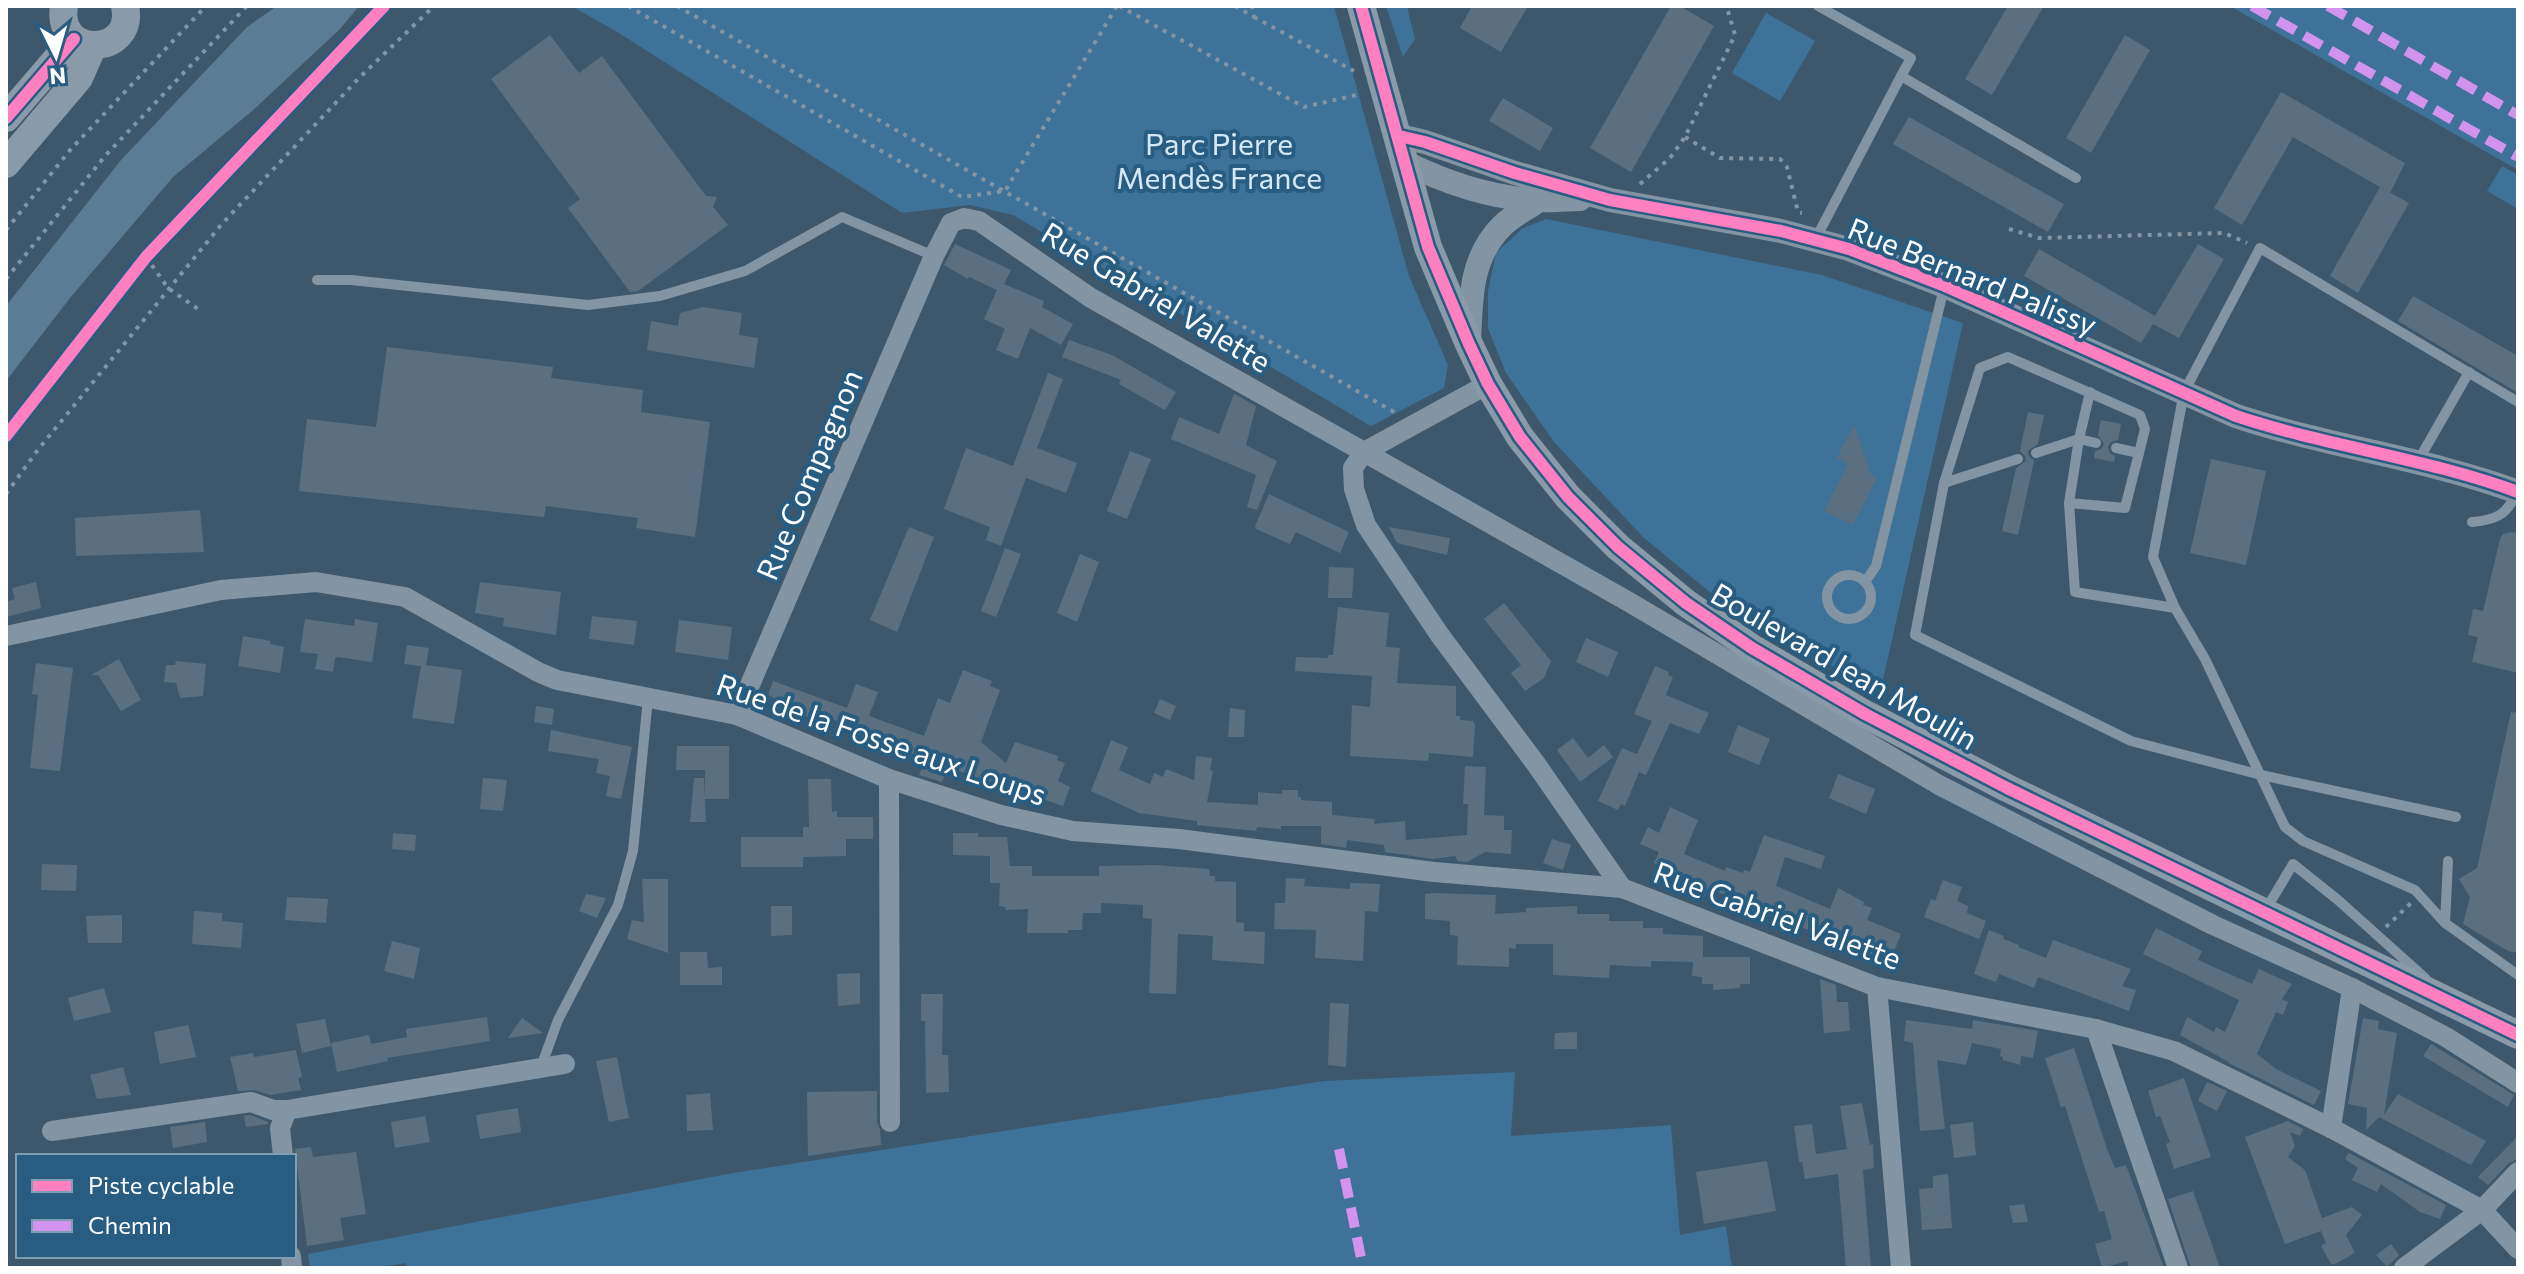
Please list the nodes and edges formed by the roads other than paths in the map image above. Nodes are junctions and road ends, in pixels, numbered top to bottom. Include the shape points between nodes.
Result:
1 (64, 6) edge
2 (1361, 6) edge
3 (1818, 6) edge
4 (131, 11) edge
5 (84, 42) junction
6 (1901, 76) junction
7 (6, 118) edge
8 (1402, 150) junction
9 (6, 164) edge
10 (2076, 178) dead end
11 (1610, 200) junction
12 (1538, 201) junction
13 (1820, 230) junction
14 (934, 256) junction
15 (317, 280) dead end
16 (1945, 286) junction
17 (1469, 344) junction
18 (2469, 372) junction
19 (1488, 384) junction
20 (2090, 392) junction
21 (2184, 392) junction
22 (2518, 402) edge
23 (2079, 439) junction
24 (2096, 443) dead end
25 (2116, 448) dead end
26 (1364, 452) junction
27 (2036, 453) dead end
28 (2139, 453) junction
29 (2018, 459) dead end
30 (2418, 461) junction
31 (1944, 483) junction
32 (2518, 492) edge
33 (2069, 503) junction
34 (2472, 522) dead end
35 (1865, 582) junction
36 (2175, 608) junction
37 (6, 636) edge
38 (648, 698) junction
39 (737, 715) junction
40 (2261, 775) junction
41 (889, 779) junction
42 (2456, 817) dead end
43 (2448, 861) dead end
44 (1622, 888) junction
45 (2265, 911) junction
46 (2445, 923) junction
47 (2518, 975) edge
48 (1877, 987) junction
49 (2352, 988) junction
50 (2450, 1000) junction
51 (2096, 1029) junction
52 (2518, 1035) edge
53 (565, 1064) dead end
54 (541, 1068) junction
55 (2518, 1083) edge
56 (287, 1110) junction
57 (890, 1122) dead end
58 (2331, 1128) junction
59 (52, 1131) dead end
60 (283, 1154) edge
61 (2518, 1172) edge
62 (2482, 1210) junction
63 (2518, 1249) edge
64 (1901, 1268) edge
65 (2178, 1268) edge
66 (2404, 1268) edge

1 - 5 main road via 64,23
2 - 8 main road, Boulevard Jean Moulin
3 - 6 lane via 1911,58
4 - 5 main road via 118,36 102,45
5 - 7 main road
5 - 9 main road via 79,78
6 - 10 lane
6 - 13 lane, Rue Bernard Palissy
8 - 11 street, Rue Bernard Palissy via 1425,142
8 - 12 street, Rue Bernard Palissy via 1449,183
8 - 17 main road, Boulevard Jean Moulin via 1428,247
11 - 12 street, Rue Bernard Palissy
11 - 13 street, Rue Bernard Palissy via 1781,231
12 - 17 street via 1503,224 1483,249 1472,282
13 - 16 street, Rue Bernard Palissy via 1849,249
14 - 15 lane via 842,217 745,271 660,296 588,305
14 - 26 street, Rue Gabriel Valette via 951,223 964,218 979,221 1091,298
14 - 39 street, Rue Compagnon
16 - 21 street, Rue Bernard Palissy
16 - 35 lane via 1876,566
17 - 19 main road, Boulevard Jean Moulin
18 - 21 lane via 2260,248
18 - 22 lane
18 - 30 lane
19 - 26 street
19 - 45 main road, Boulevard Jean Moulin via 1520,437 1568,497 1686,603 1752,648 2007,788
20 - 23 lane
20 - 28 lane via 2140,415 2145,429
20 - 31 lane via 2008,357 1980,368
21 - 30 street, Rue Bernard Palissy via 2285,432
21 - 36 lane via 2153,557
23 - 24 lane
23 - 27 lane
23 - 33 lane
25 - 28 lane
26 - 44 street, Rue Gabriel Valette via 1353,468 1366,525
26 - 49 street via 1939,785 2213,925
28 - 33 lane via 2125,508
29 - 31 lane
30 - 32 street, Rue Bernard Palissy
31 - 40 lane via 1915,635 2131,741
32 - 34 lane via 2495,520
33 - 36 lane via 2075,592
35 - 35 lane via 1871,602 1864,614 1844,619 1832,611 1828,590 1837,579 1851,575
36 - 40 lane
37 - 38 street, Rue de la Fosse aux Loups via 221,590 316,582 405,597 557,680
38 - 39 street, Rue de la Fosse aux Loups
38 - 54 lane via 633,851 622,892 558,1020
39 - 41 street, Rue de la Fosse aux Loups
40 - 42 lane
40 - 46 lane via 2285,827 2303,841 2415,890
41 - 44 street, Rue de la Fosse aux Loups via 1001,815 1073,831
41 - 57 street
43 - 46 lane
44 - 48 street, Rue Gabriel Valette
45 - 50 main road, Boulevard Jean Moulin
45 - 50 lane via 2293,864
46 - 47 lane
48 - 51 street, Rue Gabriel Valette
48 - 64 street
49 - 55 street via 2446,1037
49 - 58 street
50 - 52 main road, Boulevard Jean Moulin
51 - 58 street, Rue Gabriel Valette via 2174,1051
51 - 65 street
53 - 54 street
54 - 56 street
56 - 59 street via 251,1102
56 - 60 street via 280,1128
58 - 62 street, Rue Gabriel Valette
61 - 62 street
62 - 63 street, Rue Gabriel Valette
62 - 66 street

